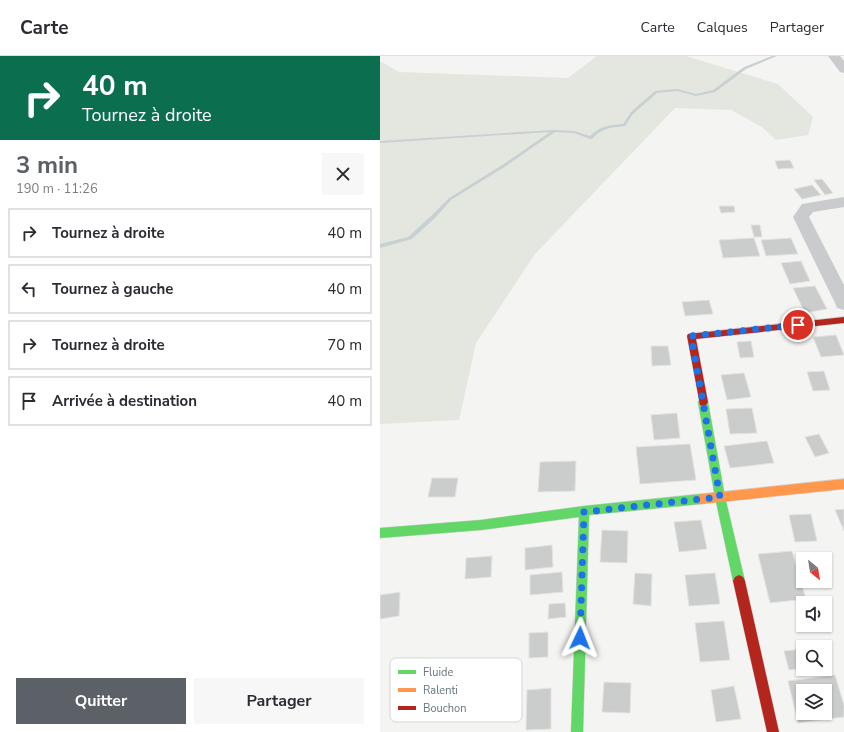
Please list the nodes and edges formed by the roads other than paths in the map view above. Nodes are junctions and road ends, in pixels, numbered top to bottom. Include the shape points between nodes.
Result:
1 (834, 56) edge
2 (844, 61) edge
3 (844, 70) edge
4 (844, 202) edge
5 (844, 303) edge
6 (844, 320) edge
7 (844, 484) edge
8 (720, 497) junction
9 (584, 512) junction
10 (380, 533) edge
11 (577, 732) edge
12 (773, 732) edge

1 - 2 street
1 - 3 street
4 - 5 street via 808,208 801,217
6 - 8 street via 691,336
7 - 8 street
8 - 9 street
8 - 12 street
9 - 10 street via 481,525
9 - 11 street

